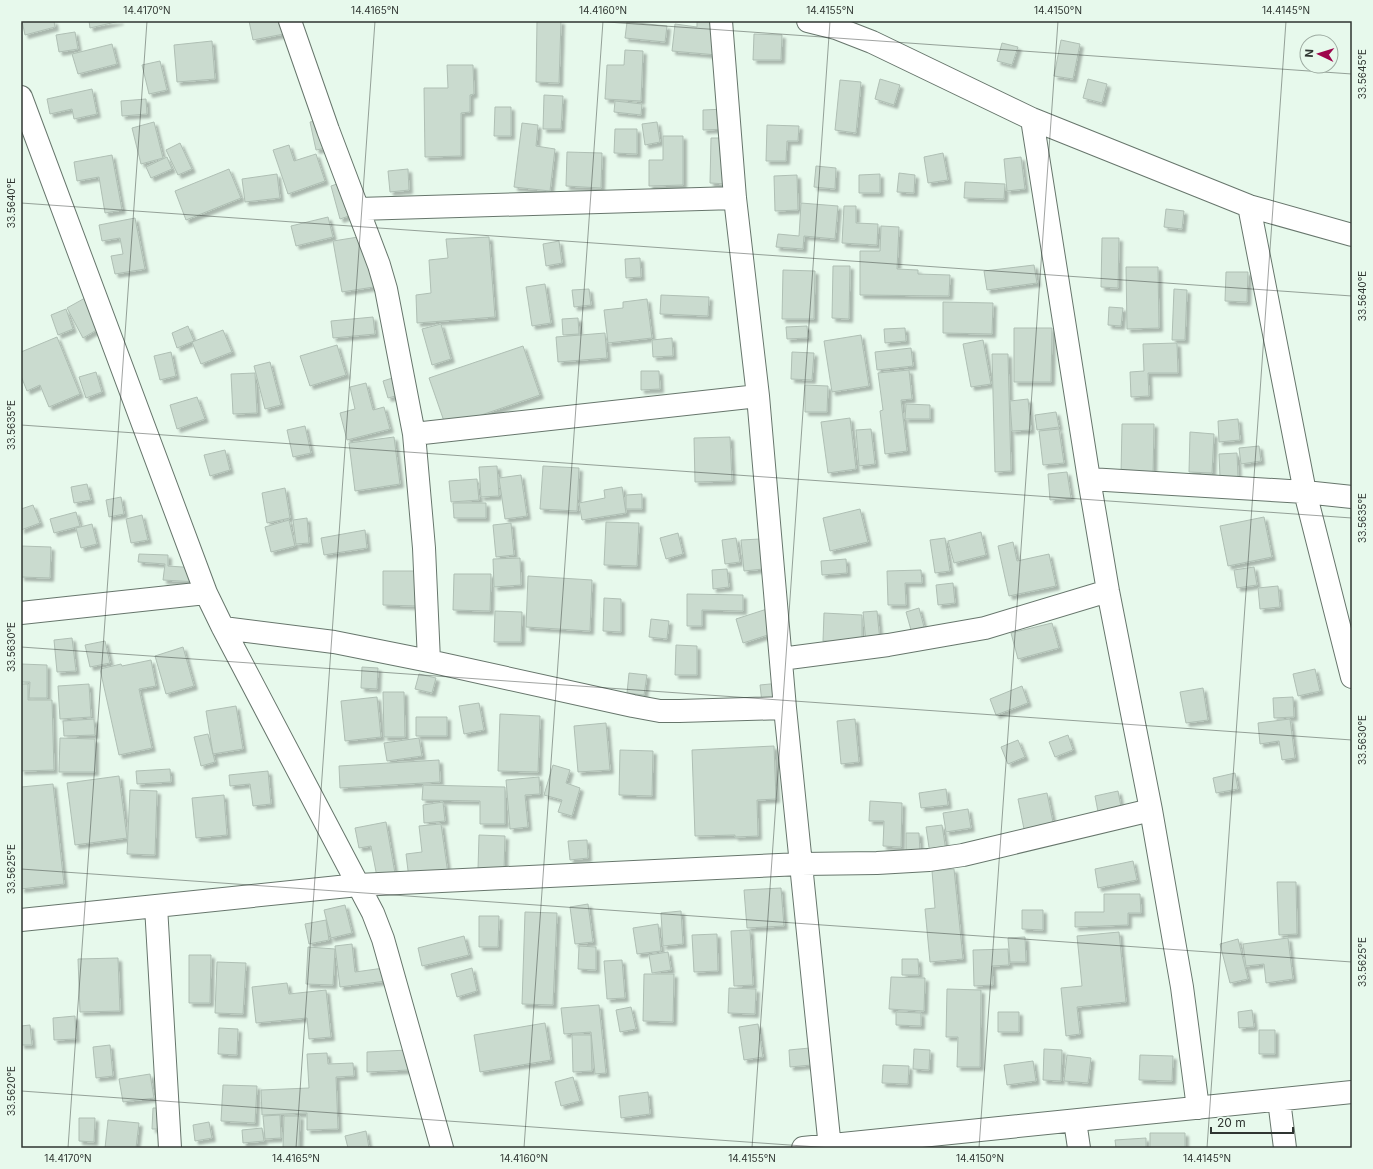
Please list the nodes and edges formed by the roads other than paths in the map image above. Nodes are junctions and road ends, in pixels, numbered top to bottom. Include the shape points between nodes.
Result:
1 (290, 21) edge
2 (721, 21) edge
3 (808, 21) edge
4 (21, 97) edge
5 (1032, 119) junction
6 (735, 198) junction
7 (1249, 206) junction
8 (358, 209) junction
9 (1352, 235) edge
10 (758, 396) junction
11 (414, 434) junction
12 (1089, 479) junction
13 (1305, 492) junction
14 (1352, 497) edge
15 (1108, 591) junction
16 (206, 593) junction
17 (21, 613) edge
18 (223, 628) junction
19 (781, 660) junction
20 (429, 661) junction
21 (1352, 677) edge
22 (785, 708) junction
23 (1151, 810) junction
24 (801, 864) junction
25 (358, 885) junction
26 (156, 906) junction
27 (21, 920) edge
28 (1352, 1092) edge
29 (1280, 1100) junction
30 (1198, 1108) junction
31 (1075, 1121) junction
32 (830, 1147) edge
33 (170, 1148) edge
34 (442, 1148) edge
35 (803, 1148) edge
36 (1080, 1148) edge
37 (1285, 1148) edge

1 - 8 street
2 - 6 street
3 - 5 street via 836,28 872,42
4 - 16 street
5 - 7 street
5 - 12 street
6 - 8 street
6 - 10 street
7 - 9 street
7 - 13 street
8 - 11 street via 386,289
10 - 11 street
10 - 19 street
11 - 20 street via 424,548
12 - 13 street
12 - 15 street
13 - 14 street
13 - 21 street
15 - 19 street via 985,628
15 - 23 street
16 - 17 street
16 - 18 street
18 - 20 street via 334,642
18 - 25 street
19 - 22 street
20 - 22 street via 660,710
22 - 24 street
23 - 24 street via 963,855 877,863
23 - 30 street via 1182,987
24 - 25 street
24 - 32 street
25 - 26 street
25 - 34 street via 383,939
26 - 27 street
26 - 33 street
28 - 29 street
29 - 30 street
29 - 37 street
30 - 31 street
31 - 32 street
31 - 36 street
32 - 35 street

